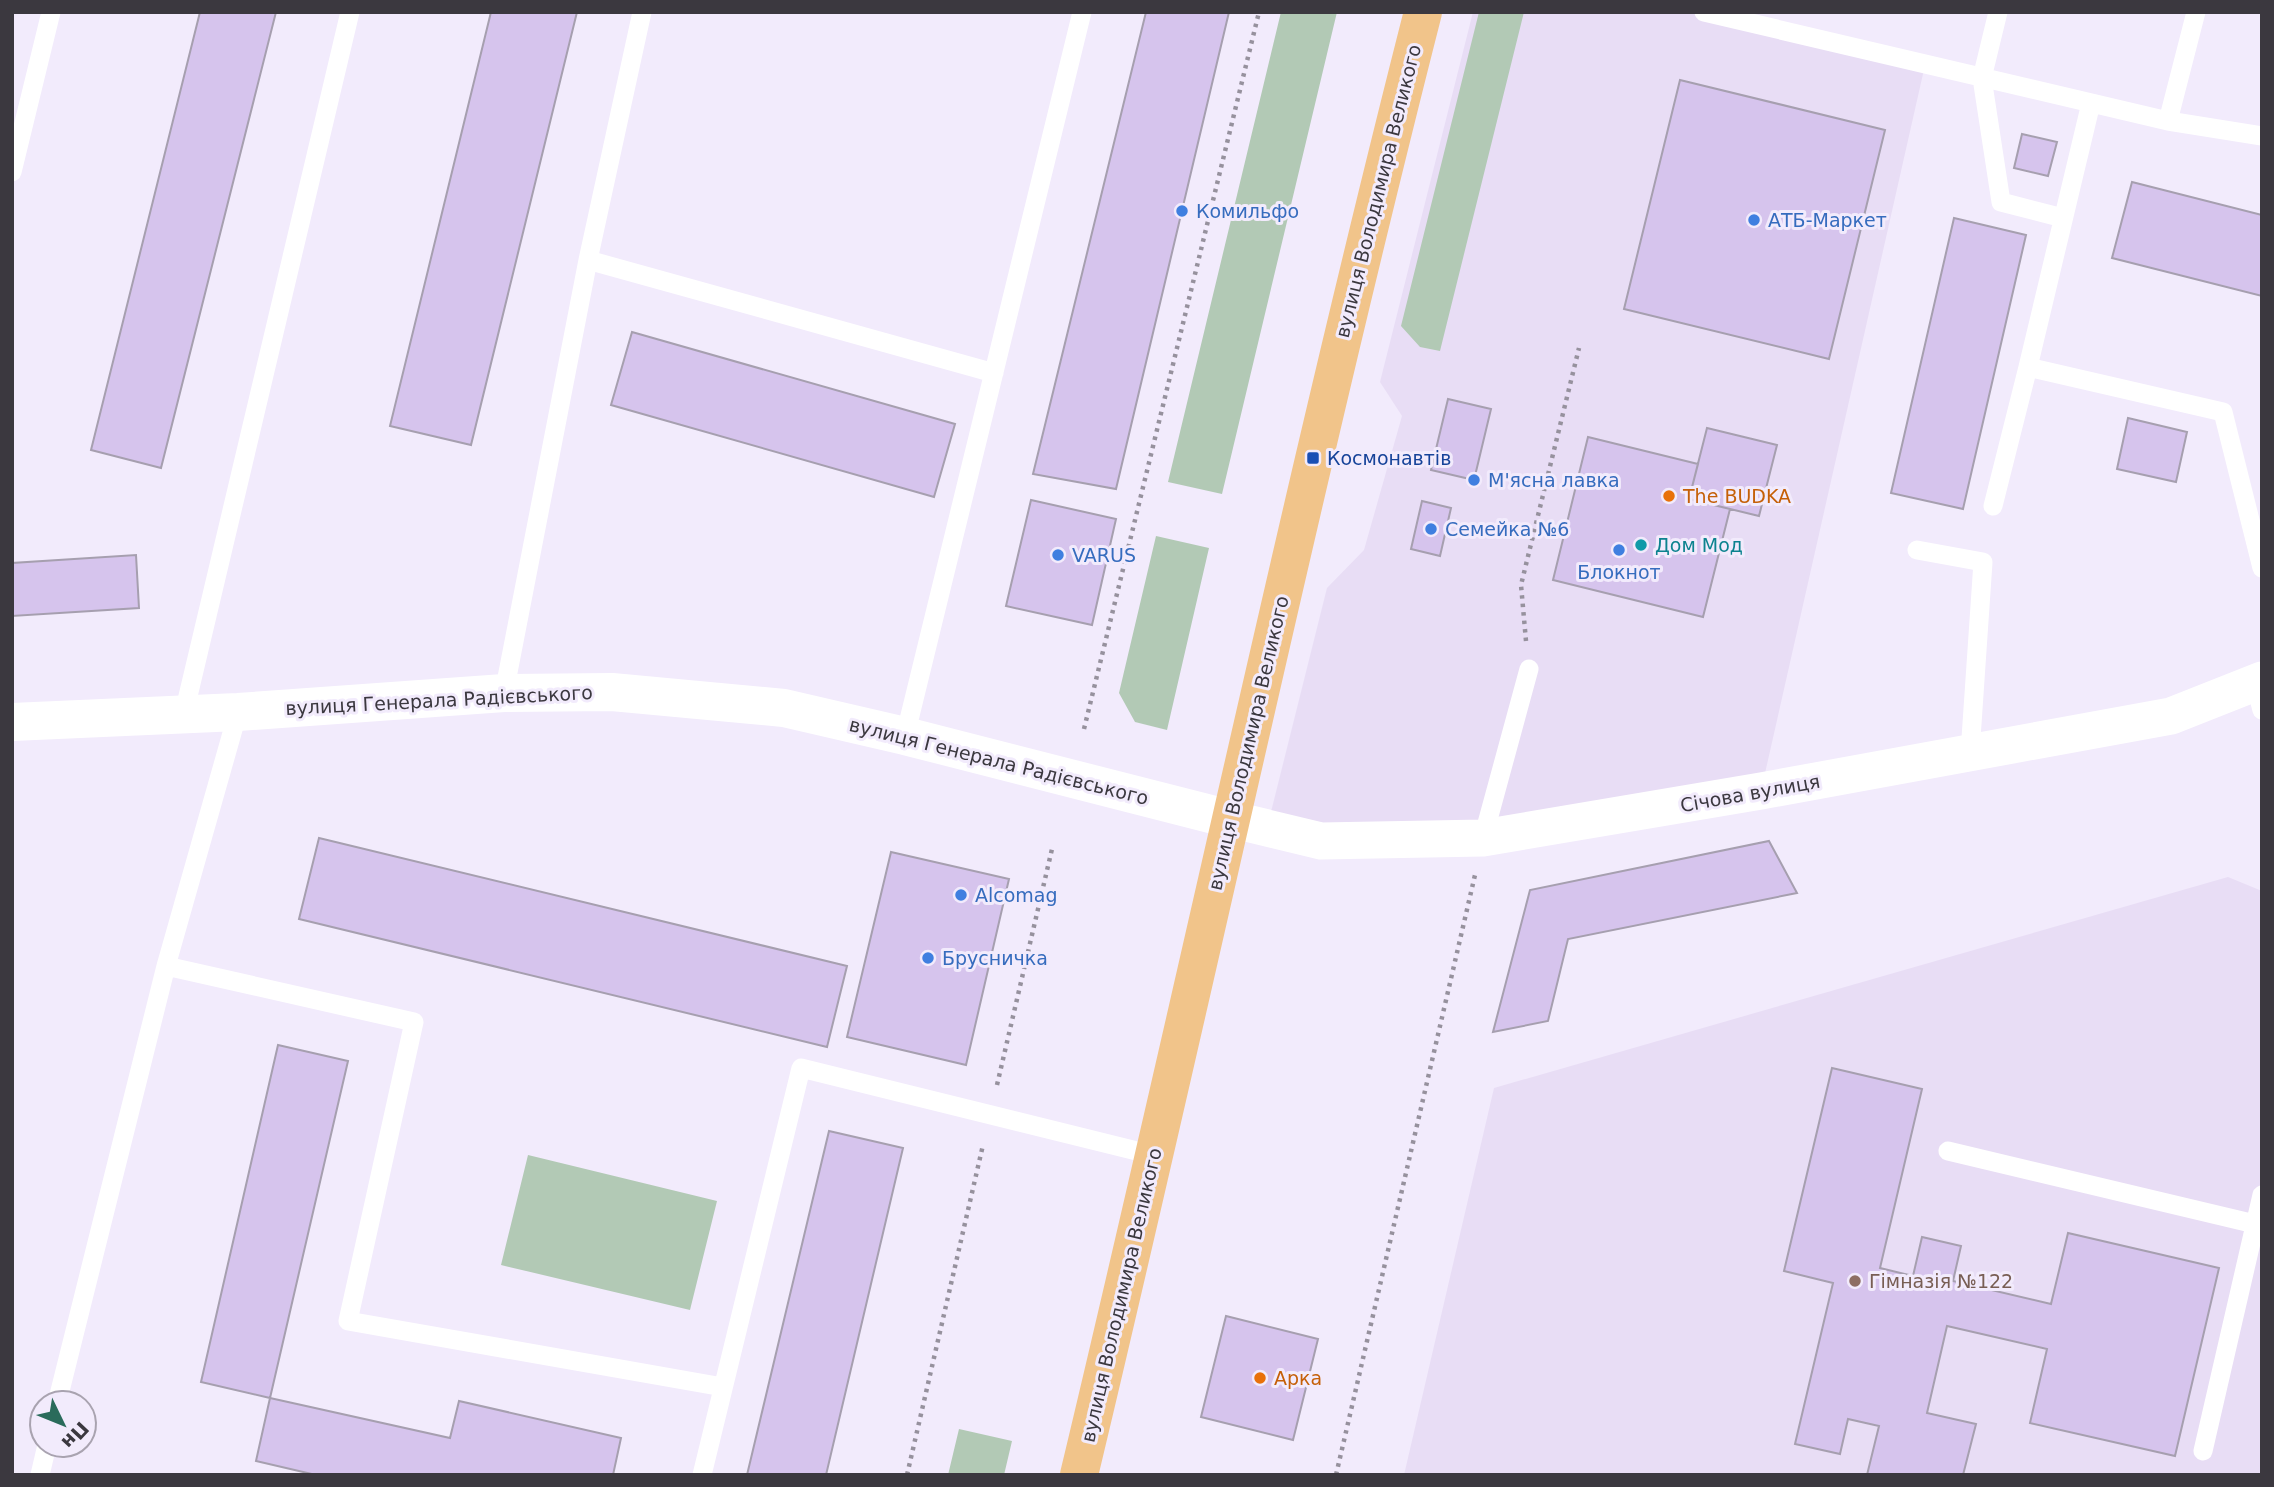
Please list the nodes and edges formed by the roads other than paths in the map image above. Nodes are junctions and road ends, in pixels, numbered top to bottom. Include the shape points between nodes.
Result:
1 (51, 12) edge
2 (349, 12) edge
3 (642, 12) edge
4 (1082, 12) edge
5 (1423, 12) edge
6 (1704, 12) edge
7 (1998, 12) edge
8 (2196, 12) edge
9 (1982, 78) junction
10 (2091, 103) junction
11 (2168, 121) junction
12 (2262, 136) edge
13 (12, 172) edge
14 (2063, 218) junction
15 (588, 260) junction
16 (2028, 367) junction
17 (994, 373) junction
18 (1993, 506) dead end
19 (1917, 550) dead end
20 (2262, 568) edge
21 (1529, 669) road end
22 (2259, 691) edge
23 (503, 693) junction
24 (238, 712) junction
25 (184, 713) junction
26 (12, 722) edge
27 (905, 736) junction
28 (1970, 753) junction
29 (1230, 819) junction
30 (1483, 838) junction
31 (166, 965) junction
32 (1948, 1151) dead end
33 (1153, 1155) junction
34 (2262, 1195) edge
35 (2255, 1224) junction
36 (723, 1387) junction
37 (60, 1389) edge
38 (2203, 1451) dead end
39 (702, 1475) edge
40 (1079, 1475) edge

1 - 13 lane
2 - 25 lane
3 - 15 lane
4 - 17 lane
5 - 29 main road, вулиця Володимира Великого via 1370,218
6 - 9 lane
7 - 9 lane
8 - 11 lane
9 - 10 lane
9 - 14 lane via 2001,202
10 - 11 lane
10 - 14 lane
11 - 12 lane
14 - 16 lane
15 - 17 lane
15 - 23 lane
16 - 18 lane
16 - 20 lane via 2223,412
17 - 27 lane
19 - 28 lane via 1983,562
21 - 30 lane
22 - 28 street, Січова вулиця via 2171,716
23 - 24 street, вулиця Генерала Радієвського
23 - 27 street, вулиця Генерала Радієвського via 612,692 784,708
24 - 25 street, вулиця Генерала Радієвського
24 - 31 lane
25 - 26 street, вулиця Генерала Радієвського
27 - 29 street, вулиця Генерала Радієвського
28 - 30 street, Січова вулиця
29 - 30 street, Січова вулиця via 1321,841
29 - 33 main road, вулиця Володимира Великого
31 - 36 lane via 414,1022 348,1321
31 - 37 lane
32 - 35 lane
33 - 36 lane via 801,1068
33 - 40 main road, вулиця Володимира Великого
34 - 35 lane
35 - 38 lane
36 - 39 lane

